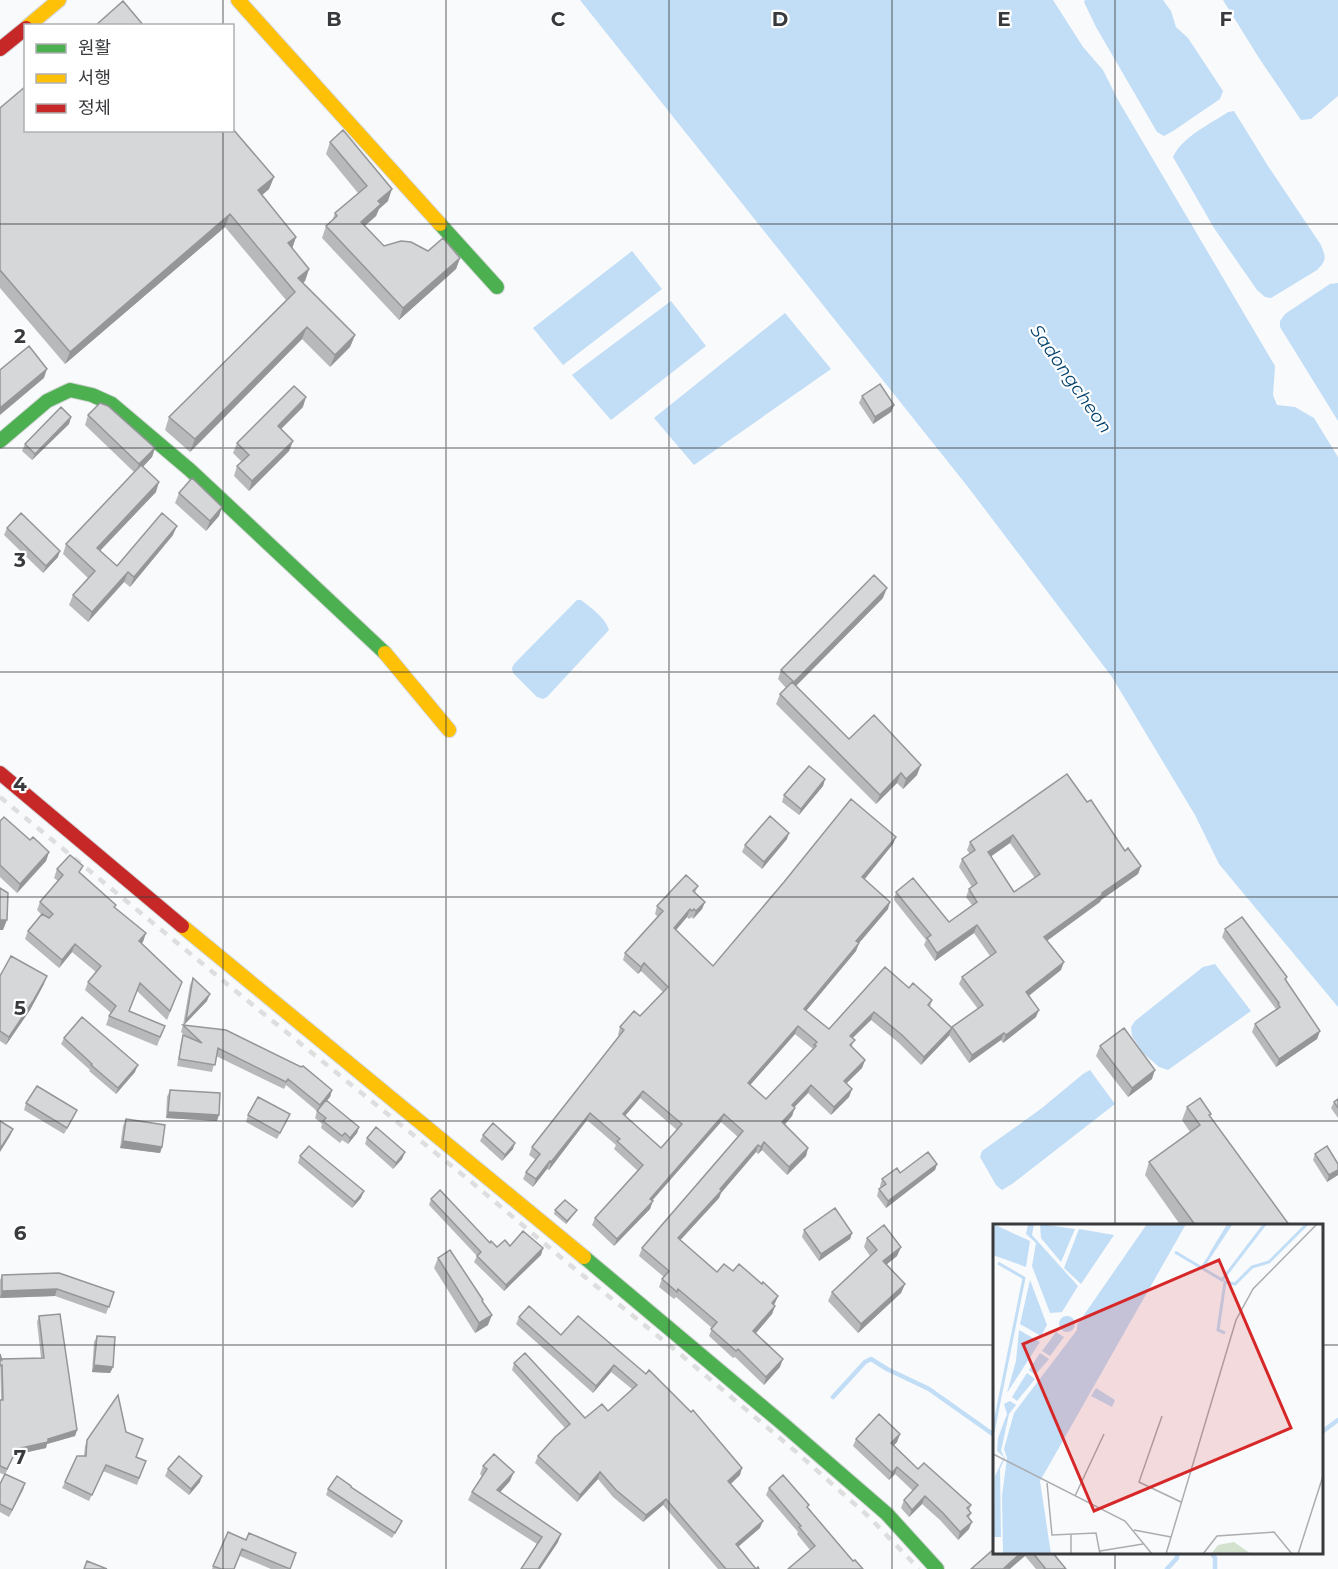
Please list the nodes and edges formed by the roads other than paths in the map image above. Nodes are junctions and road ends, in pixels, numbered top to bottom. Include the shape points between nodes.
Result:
1 (59, 0) edge
2 (238, 0) edge
3 (31, 24) edge
4 (24, 29) edge
5 (0, 49) edge
6 (497, 287) dead end
7 (0, 441) edge
8 (449, 730) dead end
9 (0, 773) edge
10 (937, 1569) edge

1 - 3 main road
2 - 6 main road
4 - 5 main road
7 - 8 main road via 47,401 70,390 112,404 190,470 384,652
9 - 10 main road via 774,1416 887,1514

